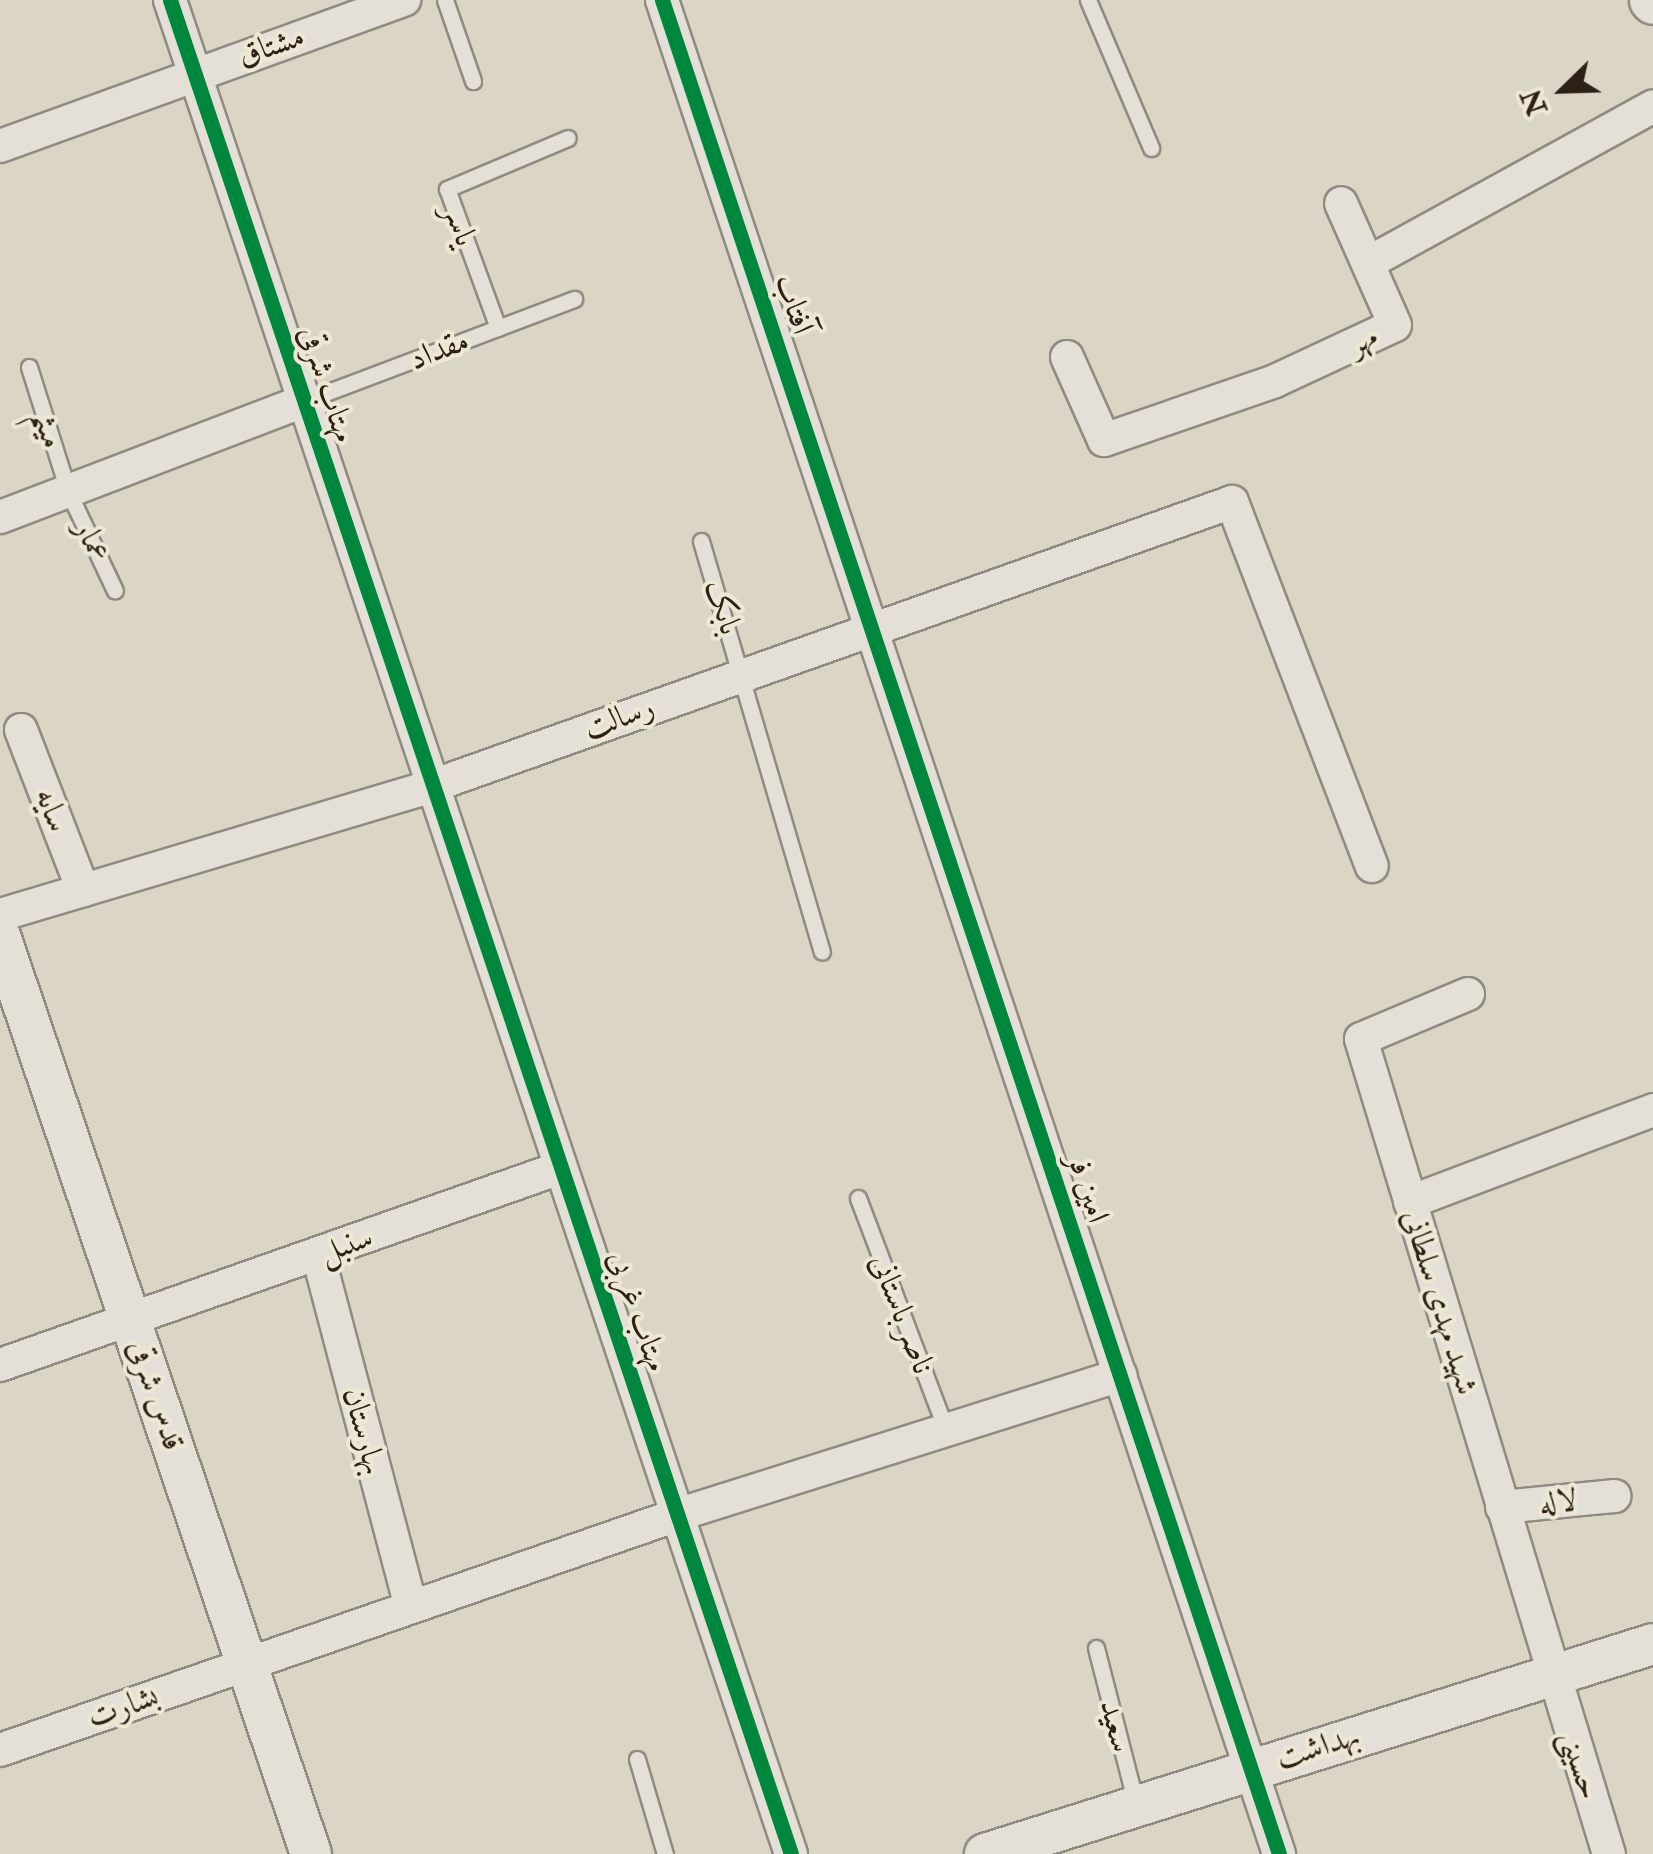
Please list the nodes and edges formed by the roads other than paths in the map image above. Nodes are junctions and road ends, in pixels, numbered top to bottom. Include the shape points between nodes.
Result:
1 (170, 0) edge
2 (404, 0) edge
3 (445, 0) edge
4 (662, 0) edge
5 (1088, 0) edge
6 (194, 72) junction
7 (473, 81) dead end
8 (1653, 106) edge
9 (568, 138) dead end
10 (0, 146) edge
11 (1151, 148) dead end
12 (1341, 202) dead end
13 (1368, 264) junction
14 (574, 300) dead end
15 (498, 328) junction
16 (1067, 356) dead end
17 (28, 367) dead end
18 (304, 401) junction
19 (68, 491) junction
20 (0, 517) edge
21 (701, 540) dead end
22 (116, 591) dead end
23 (874, 626) junction
24 (744, 673) junction
25 (21, 730) dead end
26 (432, 786) junction
27 (1372, 866) dead end
28 (83, 890) junction
29 (0, 914) edge
30 (0, 936) edge
31 (822, 952) dead end
32 (1468, 994) dead end
33 (1653, 1110) edge
34 (560, 1168) junction
35 (858, 1198) dead end
36 (1410, 1202) junction
37 (318, 1255) junction
38 (130, 1320) junction
39 (0, 1365) edge
40 (1120, 1375) junction
41 (946, 1430) junction
42 (1614, 1496) dead end
43 (1502, 1508) junction
44 (677, 1516) junction
45 (411, 1607) junction
46 (1653, 1644) edge
47 (1096, 1648) dead end
48 (246, 1663) junction
49 (1551, 1676) junction
50 (0, 1750) edge
51 (636, 1759) dead end
52 (1249, 1768) junction
53 (1136, 1804) junction
54 (994, 1853) edge
55 (311, 1854) edge
56 (665, 1854) edge
57 (791, 1854) edge
58 (1279, 1854) edge
59 (1609, 1854) edge

1 - 6 street, مهتاب شرقی
2 - 6 street, مشتاق
3 - 7 lane
4 - 23 street, آفتاب
5 - 11 lane
6 - 10 street, مشتاق
6 - 18 street, مهتاب شرقی
8 - 13 street
9 - 15 lane, یاسر via 447,189
12 - 13 street
13 - 16 street, مهر via 1395,325 1275,381 1104,440
14 - 15 lane, مقداد
15 - 18 lane, مقداد
17 - 19 lane, میثم
18 - 19 street
18 - 26 street, مهتاب شرقی
19 - 20 street
19 - 22 lane, عمار
21 - 24 lane, بابک
23 - 24 street, رسالت
23 - 27 street, رسالت via 1232,502
23 - 40 street, امین فر
24 - 26 street, رسالت
24 - 31 lane, بابک
25 - 28 street, سایه
26 - 28 street, رسالت
26 - 34 street, مهتاب غربی
28 - 29 street, رسالت
30 - 38 street, قدس شرقی
32 - 36 street, شهید مهدی سلطانی via 1361,1039
33 - 36 street
34 - 37 street, سنبل
34 - 44 street, مهتاب غربی
35 - 41 lane, ناصر باستانی
36 - 43 street, شهید مهدی سلطانی
37 - 38 street, سنبل
37 - 45 street, بهارستان
38 - 39 street, سنبل
38 - 48 street, قدس شرقی
40 - 41 street
40 - 52 street, امین فر
41 - 44 street
42 - 43 street, لاله
43 - 49 street, شهید مهدی سلطانی
44 - 45 street
44 - 57 street, مهتاب غربی
45 - 48 street
46 - 49 street, بهداشت
47 - 53 lane, سعید
48 - 50 street, بشارت
48 - 55 street, قدس شرقی
49 - 52 street, بهداشت
49 - 59 street, حسینی
51 - 56 lane
52 - 53 street, بهداشت
52 - 58 street, امین فر
53 - 54 street, بهداشت

